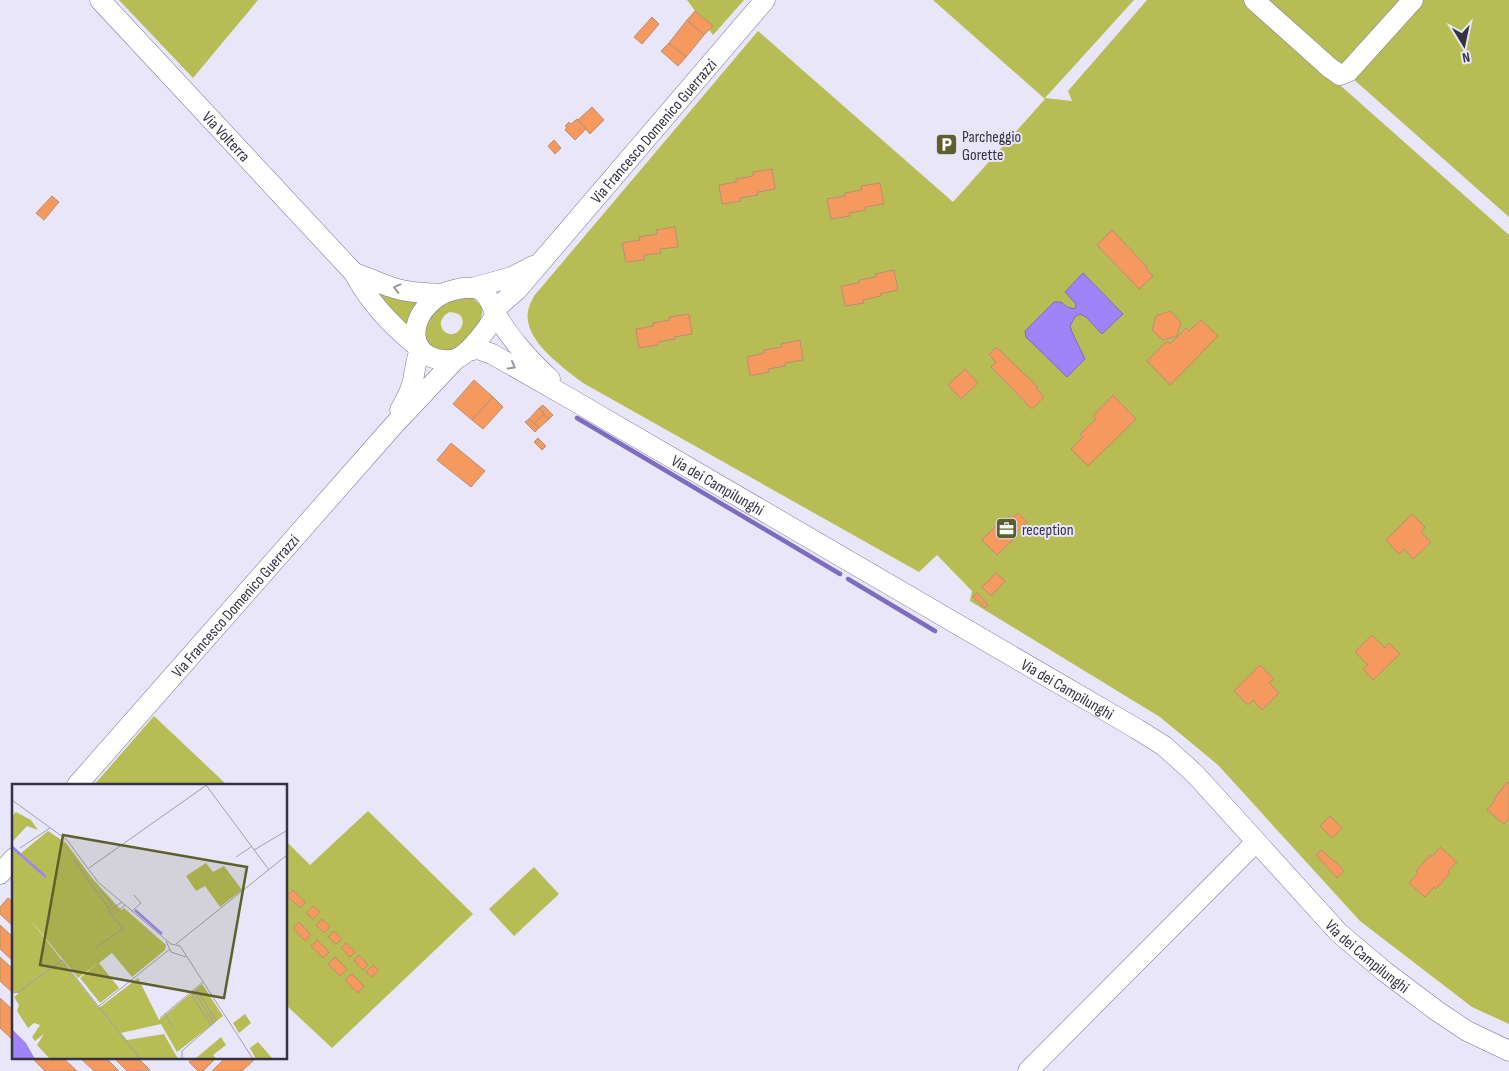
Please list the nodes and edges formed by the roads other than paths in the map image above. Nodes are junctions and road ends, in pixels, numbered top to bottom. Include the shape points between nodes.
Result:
1 (100, 0) edge
2 (766, 0) edge
3 (1254, 0) edge
4 (1413, 0) edge
5 (541, 262) junction
6 (354, 273) junction
7 (472, 288) junction
8 (442, 294) junction
9 (495, 312) junction
10 (418, 354) junction
11 (462, 355) junction
12 (571, 399) junction
13 (392, 426) junction
14 (78, 784) edge
15 (1256, 842) junction
16 (12, 860) edge
17 (0, 874) edge
18 (1509, 1051) edge
19 (1028, 1071) edge

1 - 6 street, Via Volterra
2 - 5 street, Via Francesco Domenico Guerrazzi
3 - 4 street via 1340,75 1348,72
5 - 7 street, Via Francesco Domenico Guerrazzi via 512,277
5 - 9 street, Via Francesco Domenico Guerrazzi
8 -> 6 street, Via Volterra via 392,288
6 - 10 street, Via Volterra via 362,289 402,334 412,356
7 - 8 street
7 - 9 street via 487,296
8 - 10 street via 421,313 416,335
9 - 11 street via 491,324
9 - 12 street, Via dei Campilunghi via 534,364
10 - 11 street via 422,352 443,360
10 - 13 street, Via Francesco Domenico Guerrazzi via 410,390
11 -> 12 street, Via dei Campilunghi via 478,349 492,354
11 - 13 street, Via Francesco Domenico Guerrazzi
12 - 15 street, Via dei Campilunghi via 1164,746 1195,774
13 - 14 street, Via Francesco Domenico Guerrazzi
15 - 18 street, Via dei Campilunghi via 1353,946 1437,1011 1467,1031
15 - 19 street
16 - 17 street

